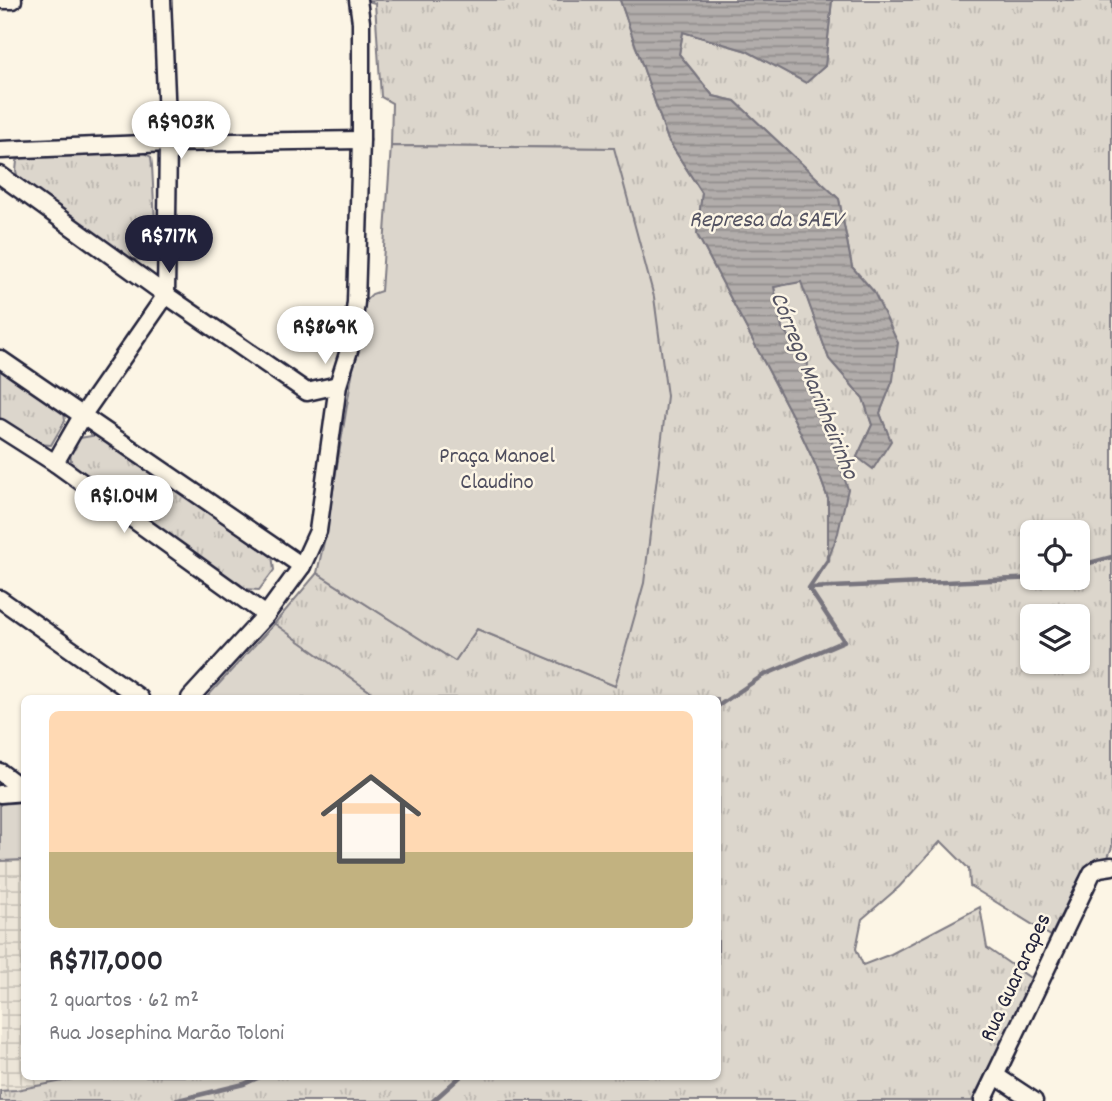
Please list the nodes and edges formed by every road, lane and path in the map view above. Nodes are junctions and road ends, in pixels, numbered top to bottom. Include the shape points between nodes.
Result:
1 (0, 0) edge
2 (13, 0) edge
3 (162, 0) edge
4 (358, 0) edge
5 (361, 140) junction
6 (168, 143) junction
7 (0, 149) edge
8 (0, 175) edge
9 (166, 295) junction
10 (0, 359) edge
11 (338, 385) junction
12 (82, 416) junction
13 (0, 428) edge
14 (55, 463) junction
15 (302, 566) junction
16 (0, 599) edge
17 (266, 615) junction
18 (136, 695) edge
19 (193, 695) edge
20 (0, 772) edge
21 (21, 789) edge
22 (21, 791) edge
23 (0, 794) edge
24 (1112, 866) edge
25 (996, 1076) junction
26 (983, 1101) edge
27 (1034, 1101) edge

1 - 2 street
3 - 6 street
4 - 5 street
5 - 6 street
5 - 11 street via 356,302 351,344
6 - 7 street
6 - 9 street
8 - 9 street
9 - 11 street via 307,392
9 - 12 street
10 - 12 street
11 - 15 street via 318,531
12 - 14 street
12 - 15 street
13 - 14 street
14 - 17 street
15 - 17 street
16 - 18 street
17 - 19 street
20 - 21 street
22 - 23 street
24 - 25 street, Rua Guararapes via 1092,873
25 - 26 street, Rua Guararapes
25 - 27 street

